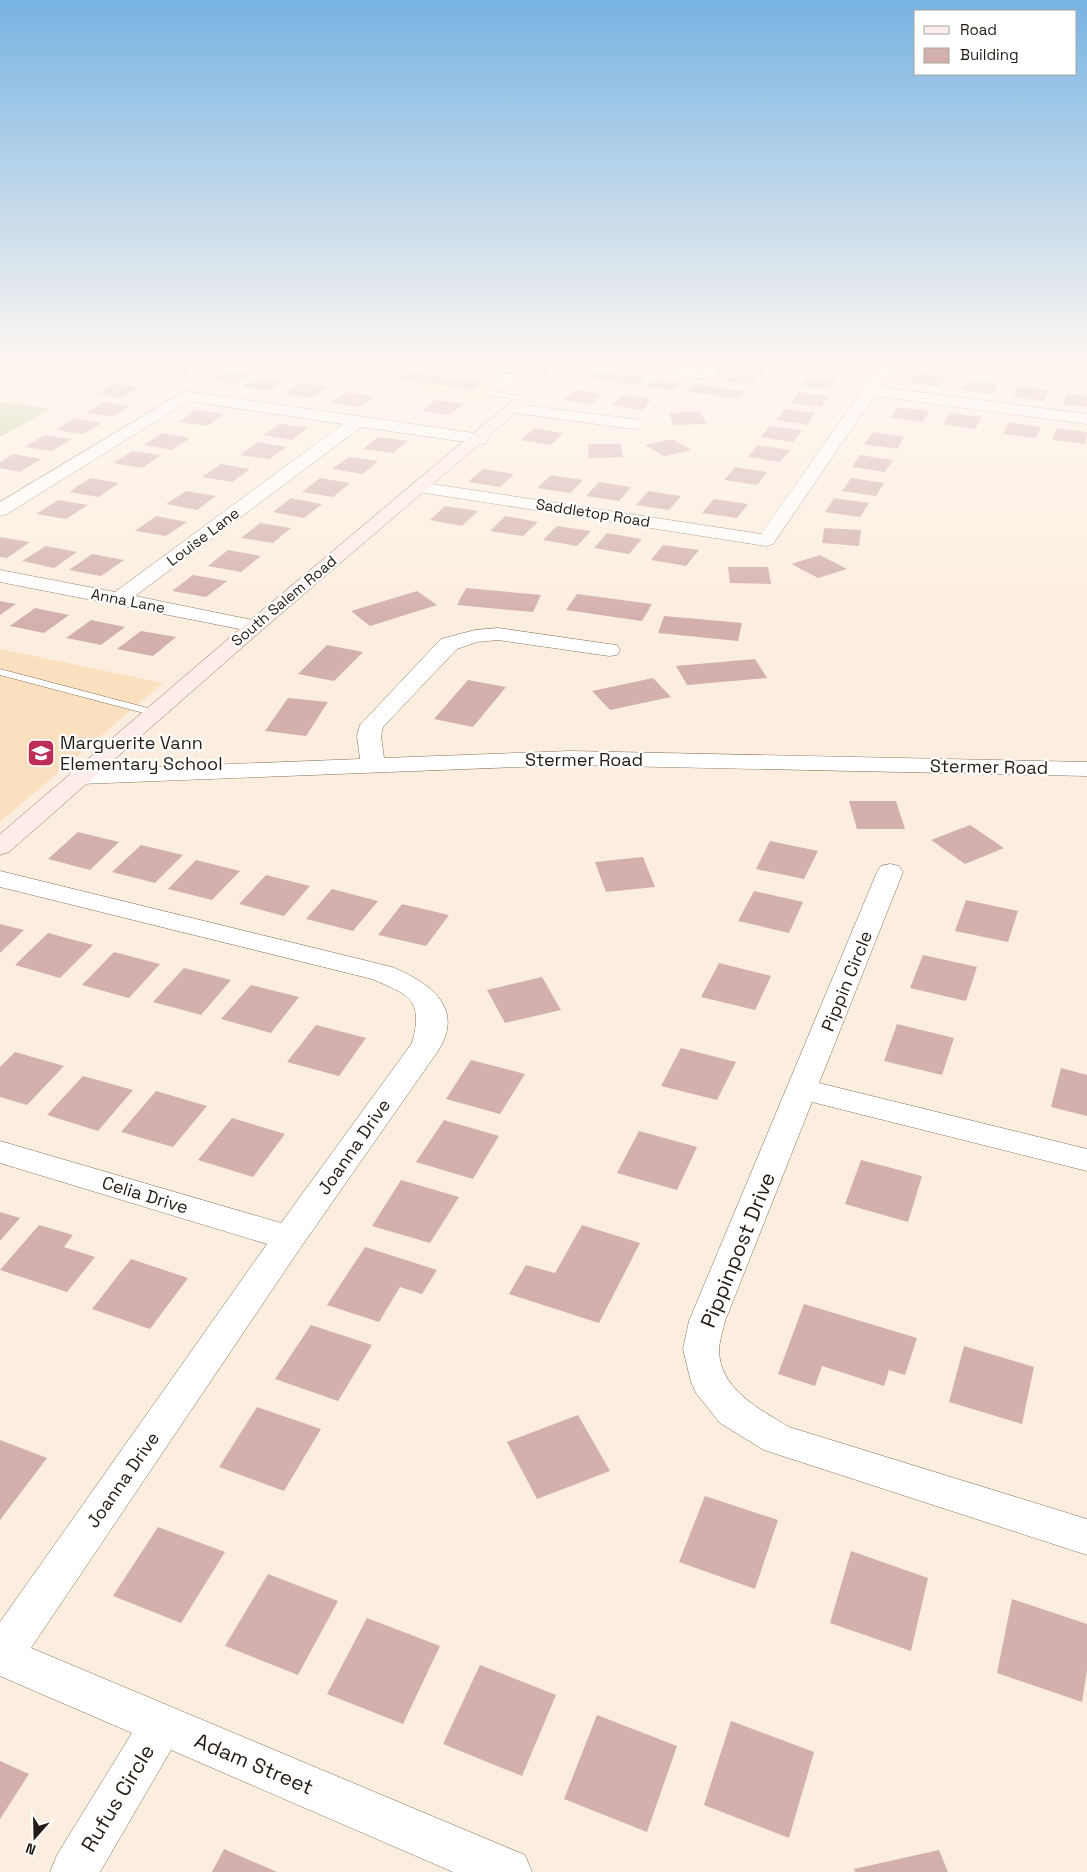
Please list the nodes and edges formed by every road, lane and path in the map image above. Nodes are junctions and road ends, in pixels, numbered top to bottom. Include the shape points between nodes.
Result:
1 (103, 446) edge
2 (324, 446) edge
3 (471, 446) edge
4 (833, 446) edge
5 (419, 487) junction
6 (0, 510) edge
7 (0, 576) edge
8 (119, 599) junction
9 (255, 626) junction
10 (610, 650) dead end
11 (0, 672) edge
12 (154, 713) junction
13 (373, 767) junction
14 (1087, 769) edge
15 (80, 777) junction
16 (0, 847) edge
17 (890, 872) dead end
18 (0, 879) edge
19 (803, 1089) junction
20 (0, 1152) edge
21 (1087, 1160) edge
22 (289, 1238) junction
23 (1087, 1537) edge
24 (1, 1655) edge
25 (162, 1724) junction
26 (74, 1872) edge
27 (508, 1872) edge

1 - 6 street
2 - 8 street, Louise Lane
3 - 5 main road, South Salem Road
4 - 5 street, Saddletop Road via 766,540
5 - 9 main road, South Salem Road
7 - 8 street, Anna Lane
8 - 9 street, Anna Lane
9 - 12 main road, South Salem Road
10 - 13 street via 498,634 475,636 449,644 372,725 369,736
11 - 12 lane
12 - 15 main road, South Salem Road
13 - 14 street, Stermer Road via 570,758
13 - 15 street, Stermer Road
15 - 16 main road, South Salem Road
17 - 19 street, Pippin Circle
18 - 22 street, Joanna Drive via 382,973 416,988 430,1008 433,1026 428,1044
19 - 21 street
19 - 23 street, Pippinpost Drive via 707,1321 701,1349 709,1382 733,1412 777,1439
20 - 22 street, Celia Drive
22 - 24 street, Joanna Drive
24 - 25 street, Adam Street
25 - 26 street, Rufus Circle
25 - 27 street, Adam Street

